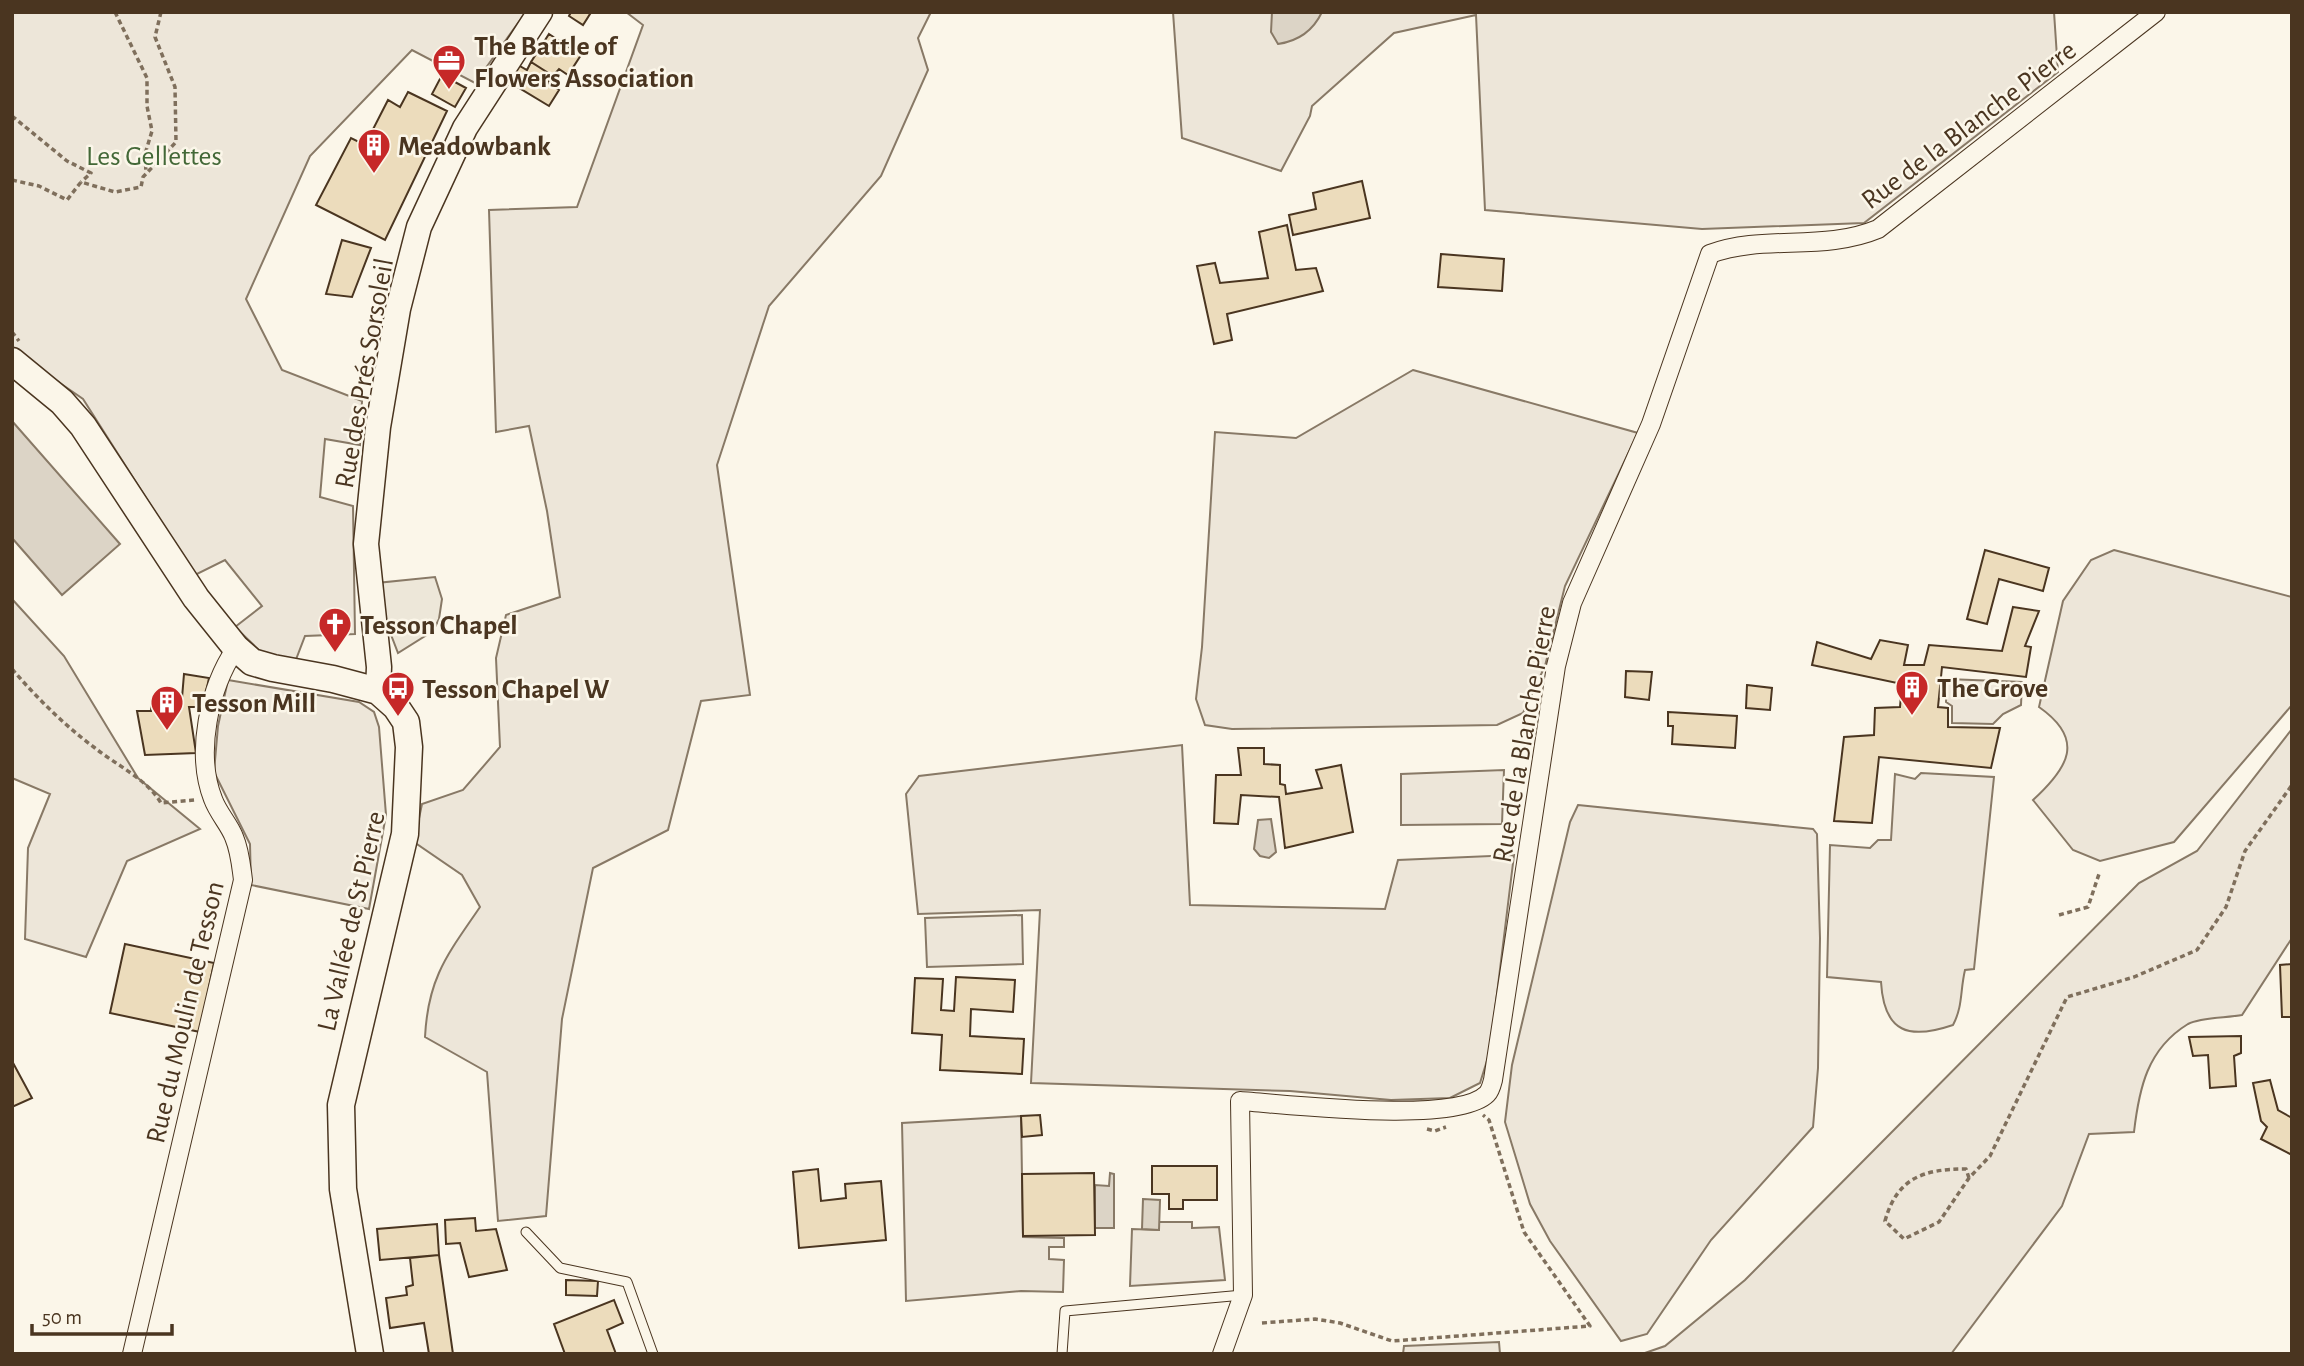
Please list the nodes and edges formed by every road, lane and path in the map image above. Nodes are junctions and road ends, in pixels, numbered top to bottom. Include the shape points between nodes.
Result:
1 (115, 12) edge
2 (161, 12) edge
3 (540, 12) edge
4 (2157, 12) edge
5 (12, 116) edge
6 (146, 173) junction
7 (12, 180) edge
8 (81, 182) junction
9 (12, 361) edge
10 (236, 648) junction
11 (12, 669) edge
12 (378, 691) junction
13 (2292, 785) edge
14 (213, 799) junction
15 (2099, 874) dead end
16 (2059, 915) dead end
17 (1481, 1114) dead end
18 (1458, 1123) dead end
19 (1417, 1126) dead end
20 (1969, 1178) junction
21 (526, 1232) dead end
22 (1243, 1295) junction
23 (1262, 1324) dead end
24 (132, 1354) edge
25 (370, 1354) edge
26 (653, 1354) edge
27 (1062, 1354) edge
28 (1222, 1354) edge

1 - 6 path via 147,78 152,131 145,154
2 - 6 path via 155,37 175,87 176,142
3 - 12 main road, Rue des Prés Sorsoleil via 465,128 419,227 398,309 366,544 380,667
4 - 22 street, Rue de la Blanche Pierre via 1878,229 1853,239 1729,247 1710,254 1650,424 1572,603 1556,666 1487,1094 1465,1106 1433,1112 1240,1101
5 - 8 path via 67,161 91,173
6 - 8 path via 141,187 115,192
7 - 8 path via 39,186 67,200
9 - 10 main road via 62,402 83,426 196,598
10 - 12 main road via 252,662
10 - 14 street, Rue du Moulin de Tesson via 223,666 209,719 204,760
11 - 14 path via 40,700 94,748 154,791 161,803
12 - 25 main road, La Vallée de St Pierre via 406,722 409,785 405,834 341,1105 343,1189
13 - 20 path via 2245,851 2225,907 2197,950 2134,978 2067,997 1990,1156
14 - 24 street, Rue du Moulin de Tesson via 234,837 243,880
15 - 16 path via 2088,907
17 - 23 path via 1489,1120 1524,1232 1590,1326 1392,1342 1315,1319
18 - 19 path via 1435,1131
20 - 20 path via 1939,1222 1904,1239 1885,1221 1891,1199 1911,1180 1943,1169 1966,1169
21 - 26 lane via 560,1268 626,1282
22 - 27 lane via 1065,1311
22 - 28 street, Rue de la Blanche Pierre

